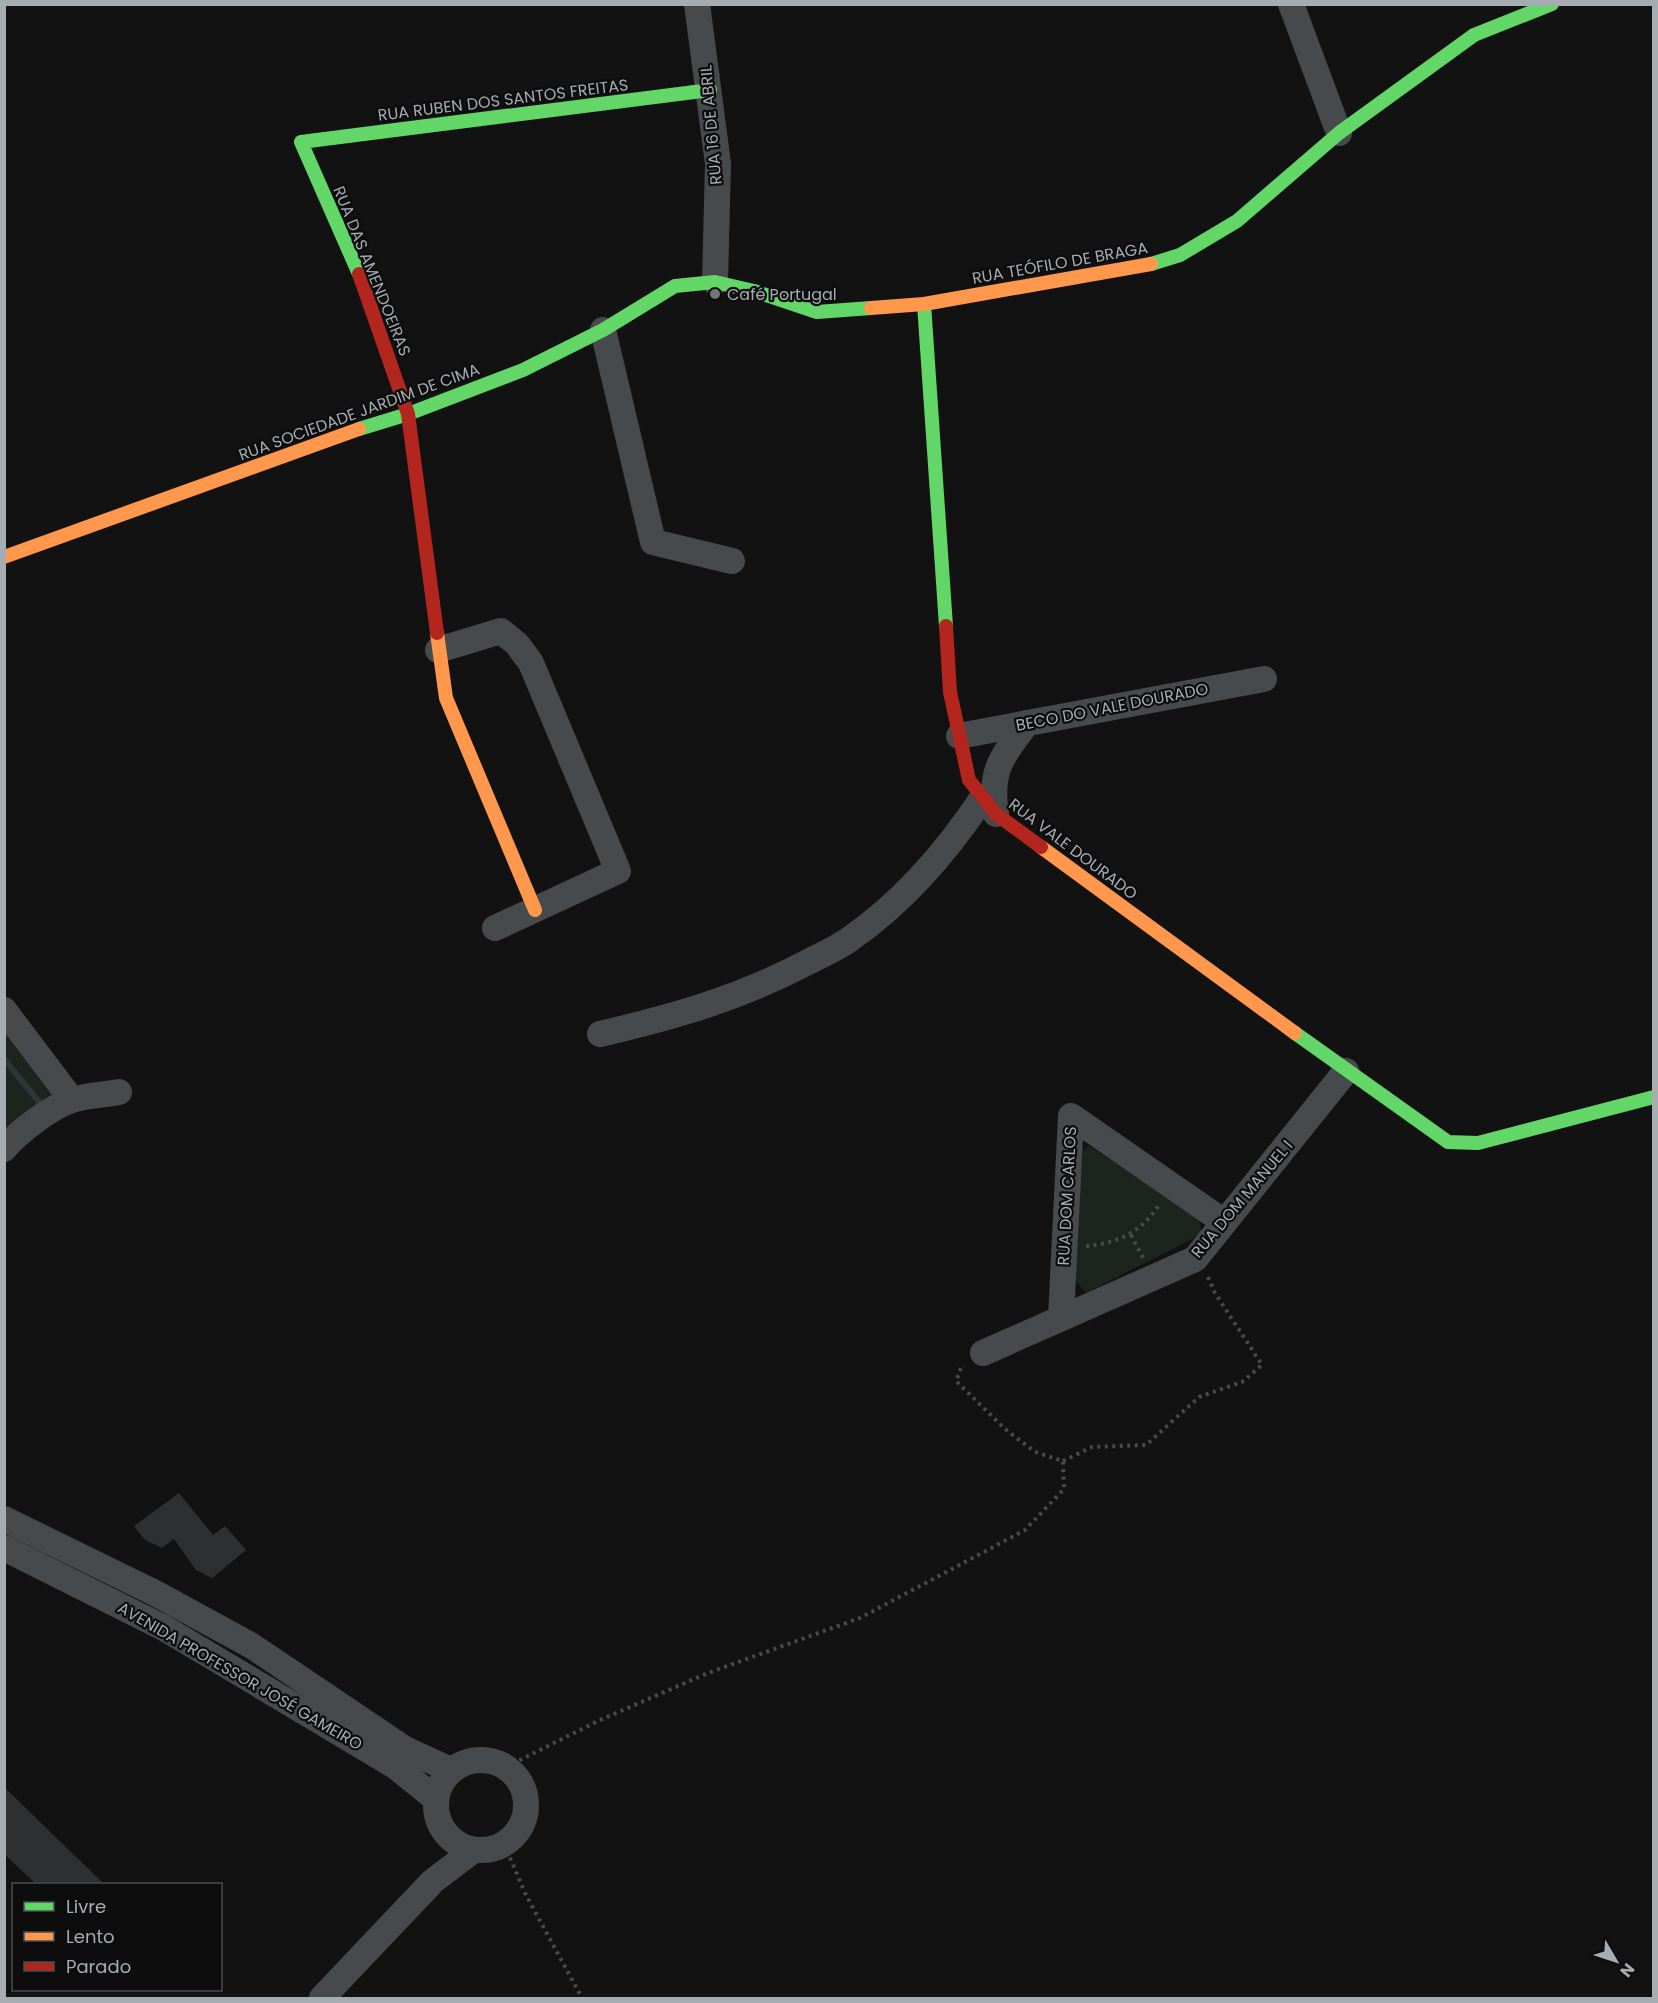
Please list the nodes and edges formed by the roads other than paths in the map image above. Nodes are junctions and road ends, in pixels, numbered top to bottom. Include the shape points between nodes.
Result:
1 (697, 4) edge
2 (1291, 4) edge
3 (1552, 4) edge
4 (710, 90) junction
5 (1339, 133) junction
6 (301, 142) joint
7 (715, 282) junction
8 (924, 304) junction
9 (603, 330) junction
10 (408, 414) junction
11 (4, 557) edge
12 (732, 561) dead end
13 (438, 650) junction
14 (1264, 679) dead end
15 (1027, 723) junction
16 (959, 736) junction
17 (990, 805) junction
18 (536, 910) junction
19 (495, 928) dead end
20 (4, 1010) edge
21 (600, 1034) dead end
22 (1346, 1071) junction
23 (119, 1092) dead end
24 (1653, 1097) edge
25 (72, 1100) junction
26 (4, 1149) edge
27 (1224, 1222) junction
28 (1061, 1318) junction
29 (983, 1353) road end
30 (4, 1519) edge
31 (4, 1548) edge
32 (451, 1770) junction
33 (436, 1799) junction
34 (443, 1831) junction
35 (474, 1850) junction
36 (433, 1881) junction
37 (322, 1998) edge

1 - 4 street, RUA 16 DE ABRIL
2 - 5 street
3 - 5 street, RUA TEÓFILO DE BRAGA via 1474,34
4 - 6 street, RUA RUBEN DOS SANTOS FREITAS
4 - 7 street, RUA 16 DE ABRIL via 718,165
5 - 8 street, RUA TEÓFILO DE BRAGA via 1237,221 1180,255 1136,269
6 - 10 street, RUA DAS AMENDOEIRAS via 351,252
7 - 8 street, RUA TEÓFILO DE BRAGA via 818,312
7 - 9 street, RUA SOCIEDADE JARDIM DE CIMA via 675,286
8 - 16 street, RUA VALE DOURADO via 950,692
9 - 10 street, RUA SOCIEDADE JARDIM DE CIMA via 523,370
9 - 12 street via 653,542
10 - 11 street, RUA SOCIEDADE JARDIM DE CIMA
10 - 13 street, RUA DAS AMENDOEIRAS
13 - 18 street, RUA DAS AMENDOEIRAS via 446,698
13 - 18 street via 501,631 517,644 531,663 618,871
14 - 15 street, BECO DO VALE DOURADO
15 - 16 street, BECO DO VALE DOURADO
15 - 17 street via 999,764
16 - 17 street, RUA VALE DOURADO via 969,780
17 - 21 street via 902,895 850,940 773,981 687,1014
17 - 22 street, RUA VALE DOURADO
18 - 19 street
20 - 25 street
22 - 24 street, RUA VALE DOURADO via 1448,1142 1478,1143
22 - 27 street, RUA DOM MANUEL I
23 - 25 street
25 - 26 street via 39,1119
27 - 28 street, RUA DOM MANUEL I via 1195,1259
27 - 28 street, RUA DOM CARLOS via 1071,1116
28 - 29 street, RUA DOM MANUEL I
30 - 32 street, AVENIDA PROFESSOR JOSÉ GAMEIRO via 252,1646 405,1749
31 - 33 street, AVENIDA PROFESSOR JOSÉ GAMEIRO via 164,1628 395,1766
32 - 33 street
32 - 35 street via 476,1759 490,1760 506,1767 521,1784 526,1797 522,1824 515,1835 490,1850
33 - 34 street via 435,1810
34 - 35 street via 462,1847
34 - 36 street
35 - 36 street
36 - 37 street

